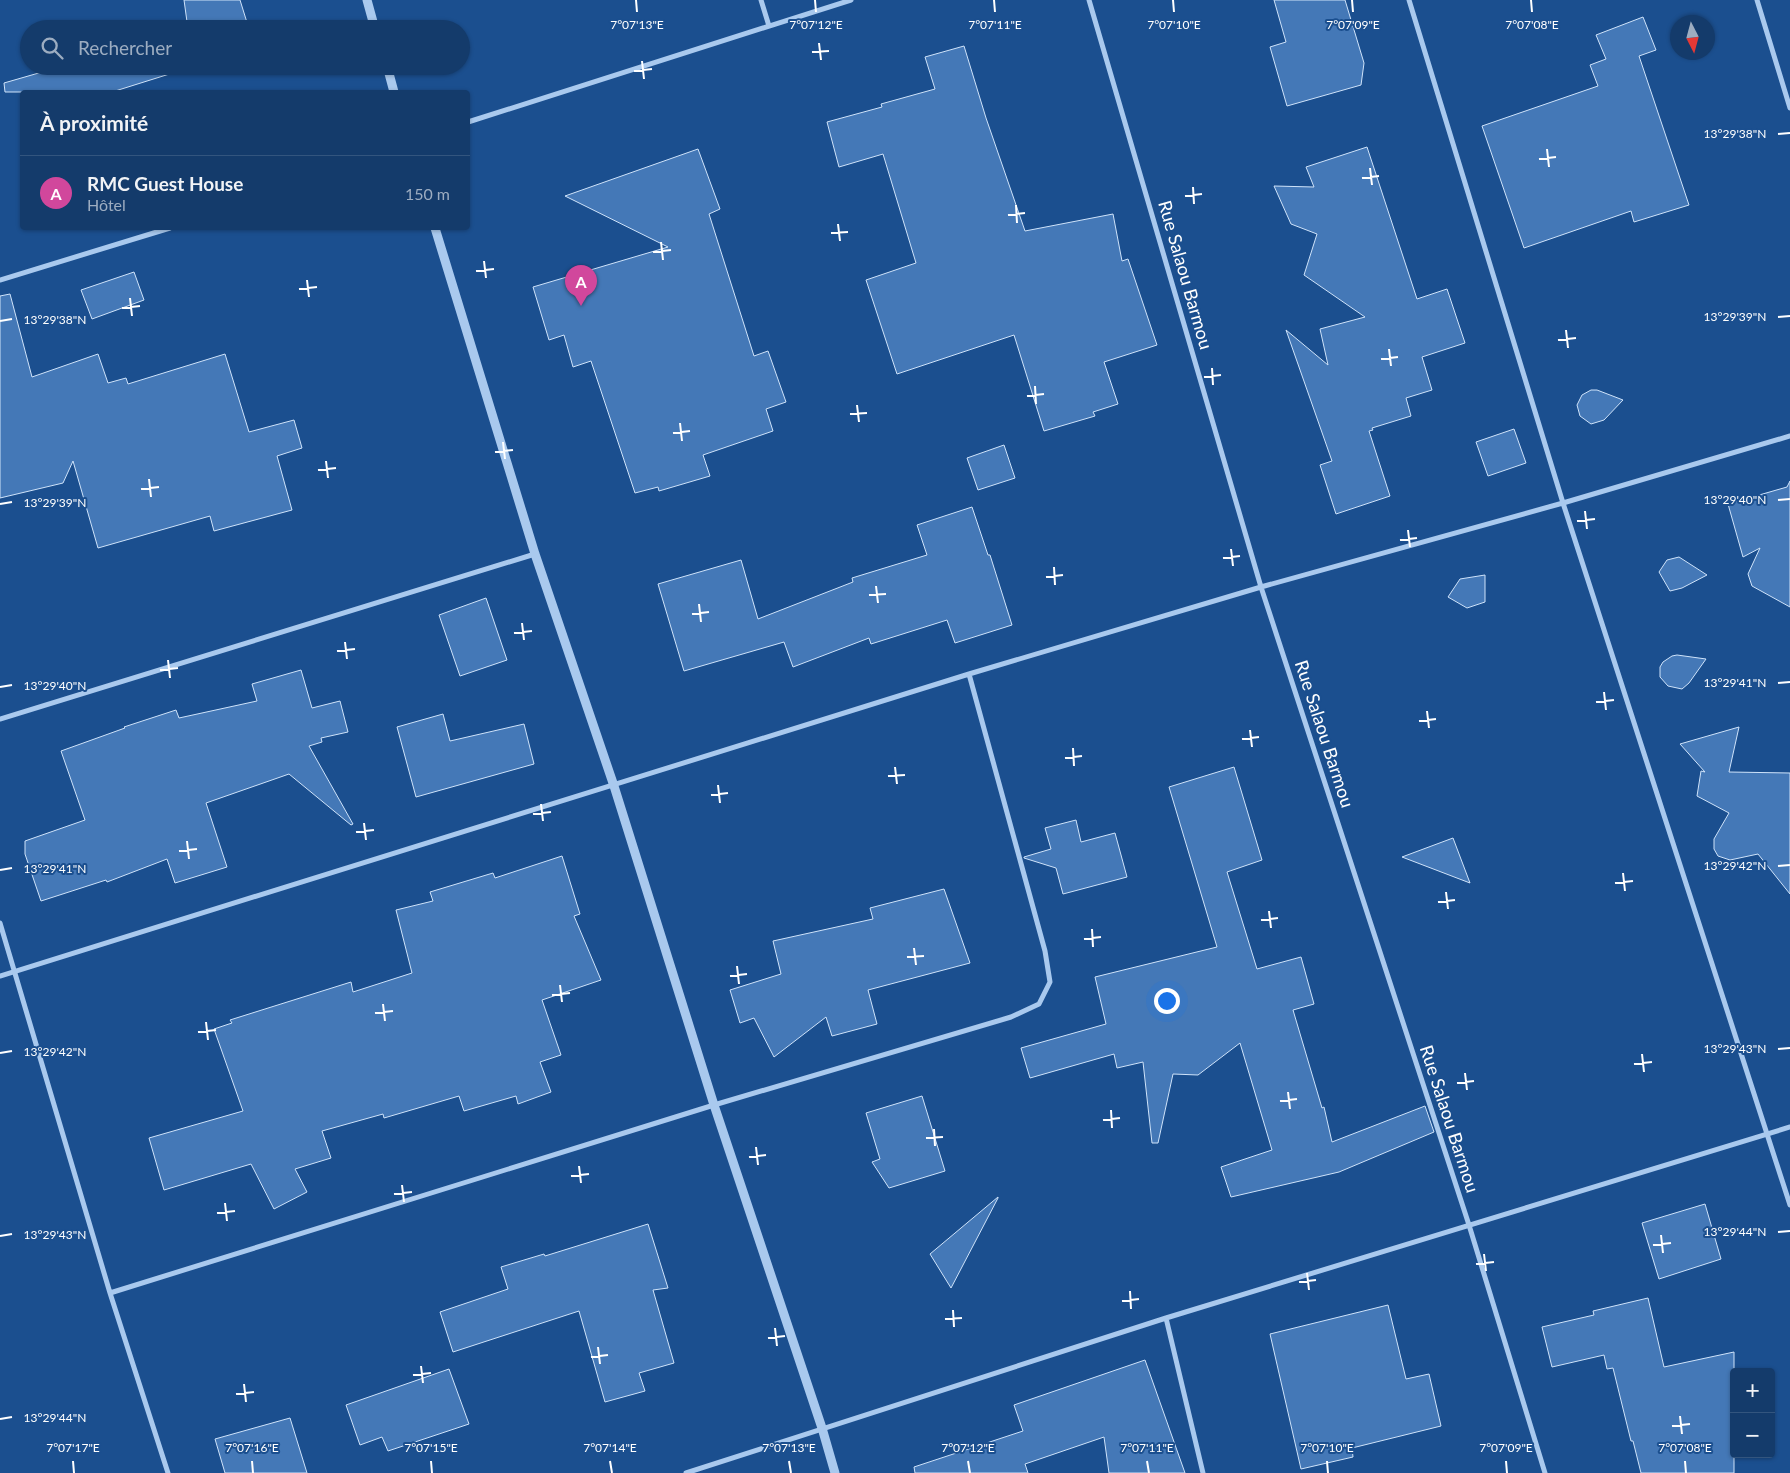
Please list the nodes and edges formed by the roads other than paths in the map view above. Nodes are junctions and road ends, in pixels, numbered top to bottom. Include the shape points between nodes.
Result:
1 (367, 0) edge
2 (761, 0) edge
3 (851, 0) edge
4 (1090, 0) edge
5 (1409, 0) edge
6 (1757, 0) edge
7 (373, 20) edge
8 (769, 26) junction
9 (389, 75) edge
10 (393, 90) edge
11 (1790, 108) edge
12 (470, 121) edge
13 (163, 230) edge
14 (436, 230) edge
15 (0, 280) edge
16 (1790, 436) edge
17 (1563, 503) junction
18 (535, 554) junction
19 (1261, 587) junction
20 (969, 674) junction
21 (0, 719) edge
22 (614, 786) junction
23 (0, 922) edge
24 (16, 971) junction
25 (0, 976) edge
26 (714, 1105) junction
27 (1790, 1127) edge
28 (1766, 1134) junction
29 (1790, 1205) edge
30 (1469, 1225) junction
31 (110, 1294) junction
32 (1166, 1318) junction
33 (822, 1428) junction
34 (168, 1473) edge
35 (686, 1473) edge
36 (835, 1473) edge
37 (1204, 1473) edge
38 (1545, 1473) edge

1 - 7 street
2 - 8 street
3 - 8 street
4 - 19 street, Rue Salaou Barmou
5 - 17 street
6 - 11 street
8 - 12 street
9 - 10 street
13 - 15 street
14 - 18 street
16 - 17 street
17 - 19 street
17 - 28 street
18 - 21 street
18 - 22 street
19 - 20 street
19 - 30 street, Rue Salaou Barmou
20 - 22 street
20 - 26 street via 1045,951 1050,982 1039,1004 1011,1017
22 - 24 street
22 - 26 street
23 - 24 street
24 - 25 street
24 - 31 street
26 - 31 street
26 - 33 street
27 - 28 street
28 - 29 street
28 - 30 street
30 - 32 street
30 - 38 street, Rue Salaou Barmou
31 - 34 street
32 - 33 street
32 - 37 street
33 - 35 street
33 - 36 street

